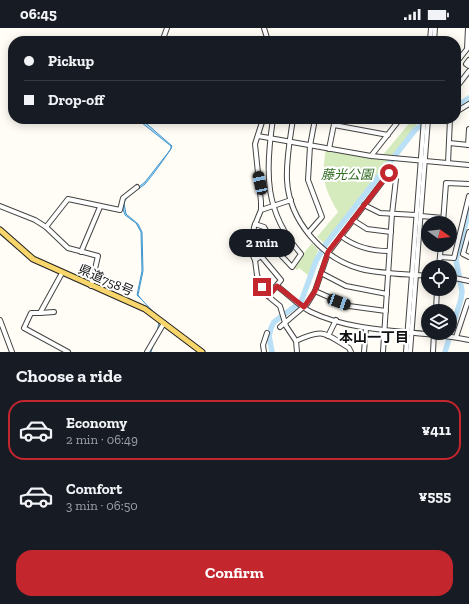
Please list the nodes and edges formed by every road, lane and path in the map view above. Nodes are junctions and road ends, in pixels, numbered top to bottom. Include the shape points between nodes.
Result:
1 (468, 28) edge
2 (468, 50) edge
3 (461, 58) edge
4 (469, 60) edge
5 (469, 66) edge
6 (469, 71) edge
7 (461, 81) edge
8 (262, 124) edge
9 (272, 124) edge
10 (292, 124) edge
11 (314, 124) edge
12 (396, 124) edge
13 (424, 124) edge
14 (428, 124) edge
15 (450, 124) edge
16 (334, 125) joint
17 (469, 129) edge
18 (388, 135) junction
19 (258, 136) junction
20 (270, 138) junction
21 (290, 142) junction
22 (449, 143) junction
23 (468, 145) edge
24 (310, 146) junction
25 (329, 149) junction
26 (371, 156) junction
27 (423, 161) junction
28 (448, 163) junction
29 (469, 165) edge
30 (469, 184) edge
31 (137, 187) dead end
32 (469, 196) edge
33 (291, 200) junction
34 (364, 205) junction
35 (0, 206) edge
36 (273, 206) junction
37 (100, 207) junction
38 (261, 210) junction
39 (392, 214) junction
40 (464, 215) junction
41 (418, 216) junction
42 (443, 216) edge
43 (469, 216) edge
44 (421, 217) edge
45 (353, 220) junction
46 (255, 224) junction
47 (46, 227) junction
48 (0, 230) edge
49 (391, 232) junction
50 (469, 232) edge
51 (308, 233) junction
52 (341, 236) junction
53 (390, 251) junction
54 (81, 252) junction
55 (328, 252) junction
56 (440, 252) edge
57 (440, 257) junction
58 (469, 257) edge
59 (255, 260) junction
60 (440, 260) edge
61 (388, 272) junction
62 (62, 273) junction
63 (321, 273) junction
64 (414, 274) junction
65 (421, 275) edge
66 (457, 278) edge
67 (469, 281) edge
68 (91, 286) junction
69 (277, 286) junction
70 (315, 291) junction
71 (387, 294) junction
72 (268, 296) junction
73 (469, 301) edge
74 (303, 306) junction
75 (54, 312) dead end
76 (386, 312) junction
77 (40, 314) junction
78 (0, 320) edge
79 (336, 320) junction
80 (284, 322) junction
81 (164, 323) junction
82 (280, 327) dead end
83 (366, 328) junction
84 (384, 330) junction
85 (409, 332) junction
86 (267, 333) dead end
87 (421, 333) edge
88 (457, 333) edge
89 (328, 336) junction
90 (457, 337) edge
91 (434, 340) edge
92 (469, 340) edge
93 (296, 341) junction
94 (12, 352) edge
95 (68, 352) edge
96 (147, 352) edge
97 (202, 352) edge
98 (264, 352) edge
99 (296, 352) edge
100 (351, 352) edge
101 (364, 352) edge
102 (383, 352) edge
103 (406, 352) edge
104 (410, 352) edge
105 (433, 352) edge

1 - 2 street
2 - 3 street
4 - 5 street via 466,64
6 - 7 street
8 - 19 street
9 - 20 street
10 - 21 street
11 - 24 street
12 - 18 street
13 - 27 street
14 - 27 street
15 - 22 street
16 - 18 street
16 - 25 street
17 - 23 street
18 - 26 street
19 - 20 street
19 - 38 street via 255,144
20 - 21 street
20 - 36 street via 267,161
21 - 24 street
21 - 33 street via 286,162
22 - 23 street
22 - 28 street
24 - 25 street
24 - 51 street via 308,180 322,217
25 - 26 street
26 - 27 street
27 - 28 street
27 - 41 street
28 - 29 street
30 - 42 street via 446,183
31 - 37 street via 123,198 120,210
32 - 40 street
33 - 36 street
33 - 51 street
34 - 39 street via 380,213
34 - 39 street via 389,173 396,179
34 - 45 street
35 - 47 street via 26,215
36 - 38 street
36 - 46 street via 283,230 301,254 292,267 278,252 264,227
37 - 47 street via 68,200
37 - 54 street
38 - 46 street
39 - 41 street
39 - 49 street
40 - 43 street
40 - 57 street via 454,258
41 - 44 street
41 - 64 street
45 - 49 street via 367,229
45 - 52 street
46 - 59 street via 251,252
47 - 54 street via 68,248
48 - 62 main road, 県道758号 via 33,259
49 - 53 street
50 - 58 street via 463,254
51 - 55 street
52 - 53 street via 364,248
52 - 55 street
53 - 61 street
54 - 68 street via 98,256
55 - 61 street via 343,262 361,269
55 - 63 street
56 - 57 street
57 - 60 street
59 - 69 street via 261,256 281,280
59 - 72 street via 257,276
61 - 64 street
61 - 71 street
62 - 68 main road, 県道758号
62 - 77 street
63 - 70 street
63 - 71 street via 346,286
64 - 65 street
64 - 85 street
66 - 67 street
68 - 81 main road, 県道758号 via 144,309
69 - 72 street
69 - 74 street
70 - 74 street
70 - 76 street via 349,306
71 - 76 street
72 - 80 street via 280,306
73 - 88 street via 462,314
74 - 79 street
74 - 80 street
75 - 77 street
76 - 84 street
77 - 95 street via 31,313 24,328
78 - 94 street
79 - 83 street
79 - 89 street
80 - 82 street
80 - 93 street
81 - 96 street
81 - 97 main road, 県道758号
83 - 84 street
83 - 101 street
84 - 85 street
84 - 102 street
85 - 87 street
85 - 103 street
85 - 104 street
86 - 98 street via 263,345
89 - 93 street via 314,333
89 - 100 street via 349,348
90 - 92 street
91 - 105 street
93 - 99 street

